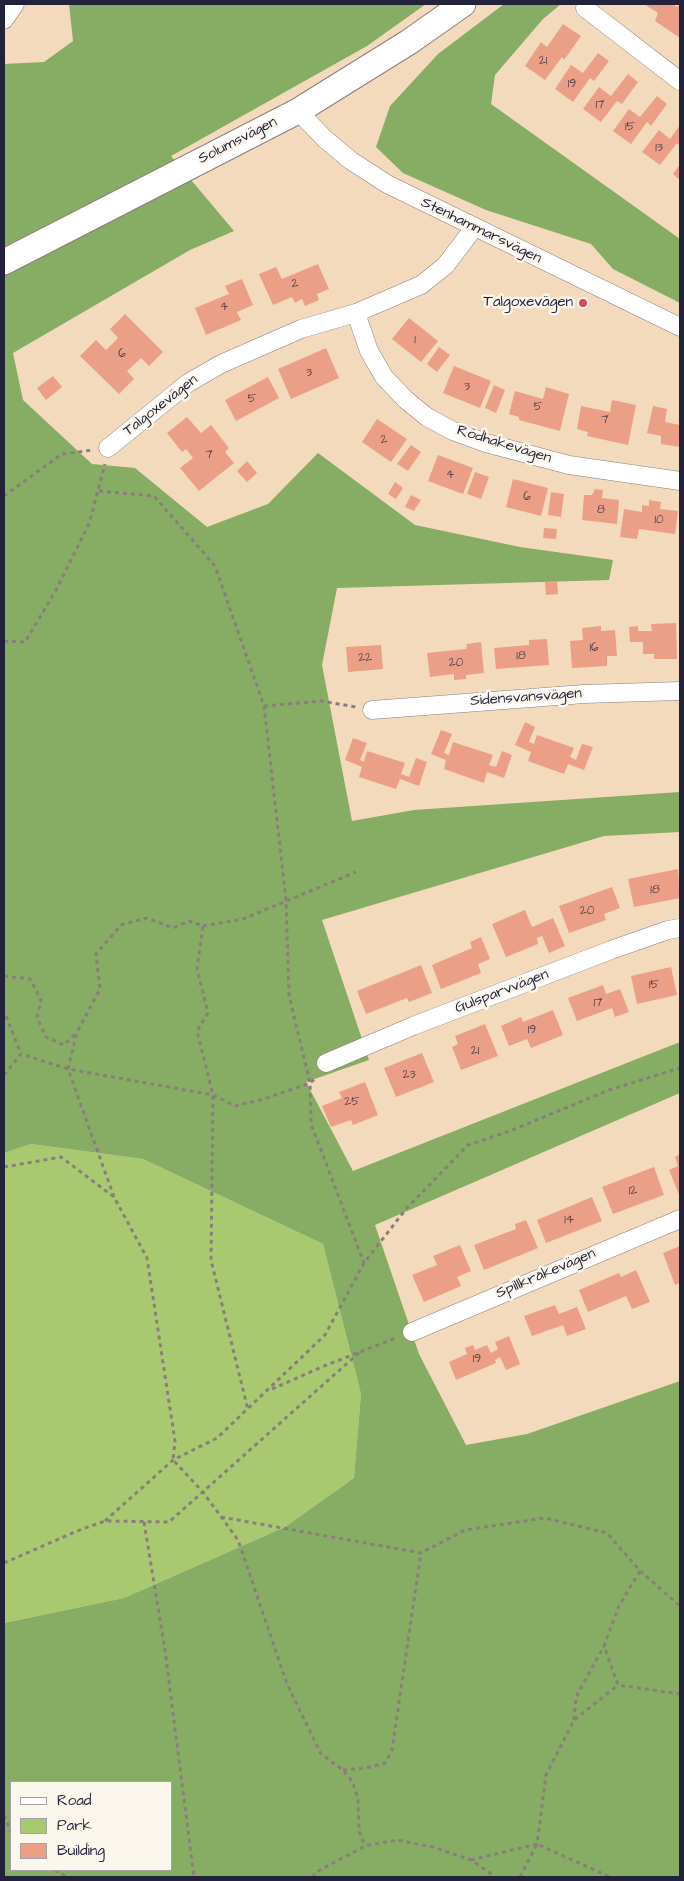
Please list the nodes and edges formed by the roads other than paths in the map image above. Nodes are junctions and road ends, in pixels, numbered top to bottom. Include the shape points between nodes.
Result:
1 (15, 4) edge
2 (463, 4) edge
3 (585, 8) dead end
4 (4, 20) edge
5 (680, 81) edge
6 (298, 111) junction
7 (474, 228) junction
8 (4, 262) edge
9 (356, 314) junction
10 (680, 327) edge
11 (108, 448) road end
12 (680, 481) edge
13 (680, 691) edge
14 (372, 710) road end
15 (680, 928) edge
16 (326, 1063) dead end
17 (680, 1219) edge
18 (412, 1332) road end

1 - 4 street
2 - 6 main road, Solumsvägen via 409,42
3 - 5 street
6 - 7 street, Stenhammarsvägen via 325,139 372,175
6 - 8 main road, Solumsvägen
7 - 9 street, Talgoxevägen via 445,266 421,285
7 - 10 street, Stenhammarsvägen
9 - 11 street, Talgoxevägen via 301,328 221,364 188,382
9 - 12 street, Rödhakevägen via 369,350 384,377 420,412 454,431 569,465
13 - 14 street, Sidensvansvägen via 584,694
15 - 16 street, Gulsparvvägen via 611,950
17 - 18 street, Spillkråkevägen

